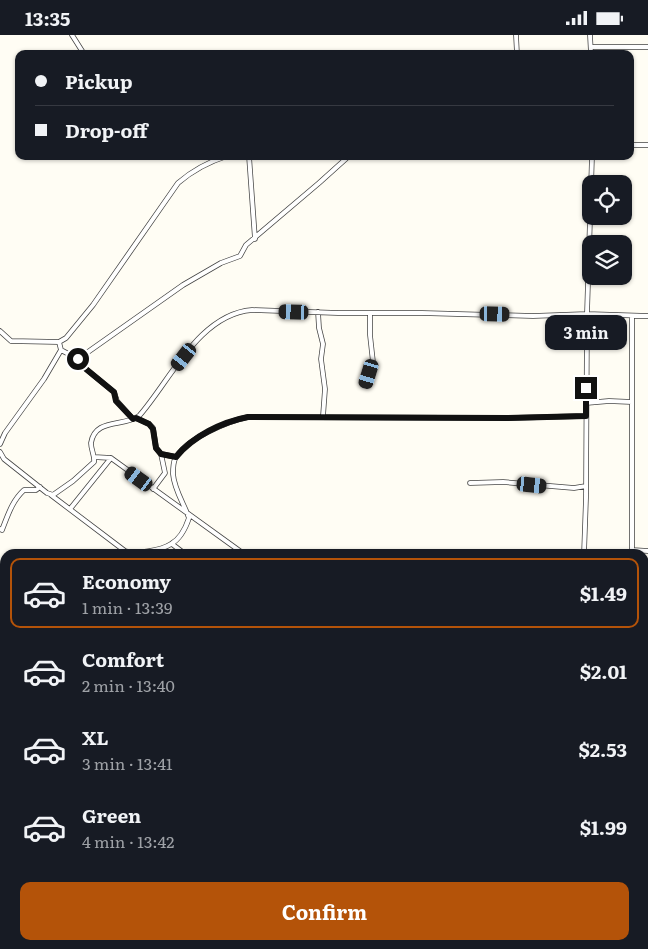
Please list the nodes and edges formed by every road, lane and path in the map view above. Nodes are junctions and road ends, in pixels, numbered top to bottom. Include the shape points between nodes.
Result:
1 (72, 35) edge
2 (516, 35) edge
3 (590, 35) edge
4 (591, 47) joint
5 (648, 47) edge
6 (81, 50) edge
7 (517, 50) edge
8 (634, 145) edge
9 (648, 145) edge
10 (214, 160) edge
11 (249, 160) edge
12 (344, 160) edge
13 (592, 160) edge
14 (255, 239) junction
15 (318, 312) junction
16 (370, 313) junction
17 (587, 314) junction
18 (632, 316) junction
19 (648, 316) edge
20 (0, 331) edge
21 (59, 342) junction
22 (61, 350) junction
23 (78, 359) junction
24 (366, 385) dead end
25 (632, 402) junction
26 (586, 403) junction
27 (323, 416) junction
28 (586, 416) junction
29 (134, 418) junction
30 (0, 444) edge
31 (0, 454) edge
32 (161, 454) junction
33 (94, 457) junction
34 (111, 458) junction
35 (175, 458) junction
36 (166, 473) junction
37 (470, 483) dead end
38 (586, 486) junction
39 (40, 487) junction
40 (153, 489) junction
41 (51, 495) junction
42 (70, 509) junction
43 (187, 513) junction
44 (0, 529) edge
45 (172, 544) junction
46 (125, 549) edge
47 (156, 549) edge
48 (179, 549) edge
49 (237, 549) edge
50 (584, 549) edge
51 (632, 549) edge

1 - 6 street
2 - 7 street
3 - 4 street
4 - 5 street
8 - 9 street
10 - 21 street via 192,171 178,183 93,305
11 - 14 street
12 - 14 street
13 - 17 street
14 - 23 street via 246,245 240,256 183,285
15 - 16 street
15 - 27 street via 323,344
15 - 29 street via 252,311 229,316 203,334 143,411
16 - 17 street
16 - 24 street via 373,363
17 - 18 street
17 - 26 street
18 - 19 street
18 - 25 street
20 - 21 street via 11,341
21 - 22 street
22 - 23 street
22 - 30 street
23 - 29 street via 114,392 116,401
25 - 26 street
25 - 51 street
26 - 28 street
27 - 28 street
27 - 35 street via 240,418 204,434
28 - 38 street
29 - 32 street via 153,429 156,448
29 - 33 street via 98,429 91,444
31 - 39 street
32 - 35 street
32 - 36 street
33 - 34 street
33 - 41 street via 92,465
34 - 40 street
34 - 42 street
35 - 36 street
35 - 43 street via 173,477
36 - 40 street
37 - 38 street
38 - 50 street
39 - 41 street
39 - 44 street via 24,490 11,506
40 - 43 street
41 - 42 street
42 - 46 street
43 - 45 street via 187,523
43 - 49 street
45 - 47 street
45 - 48 street

